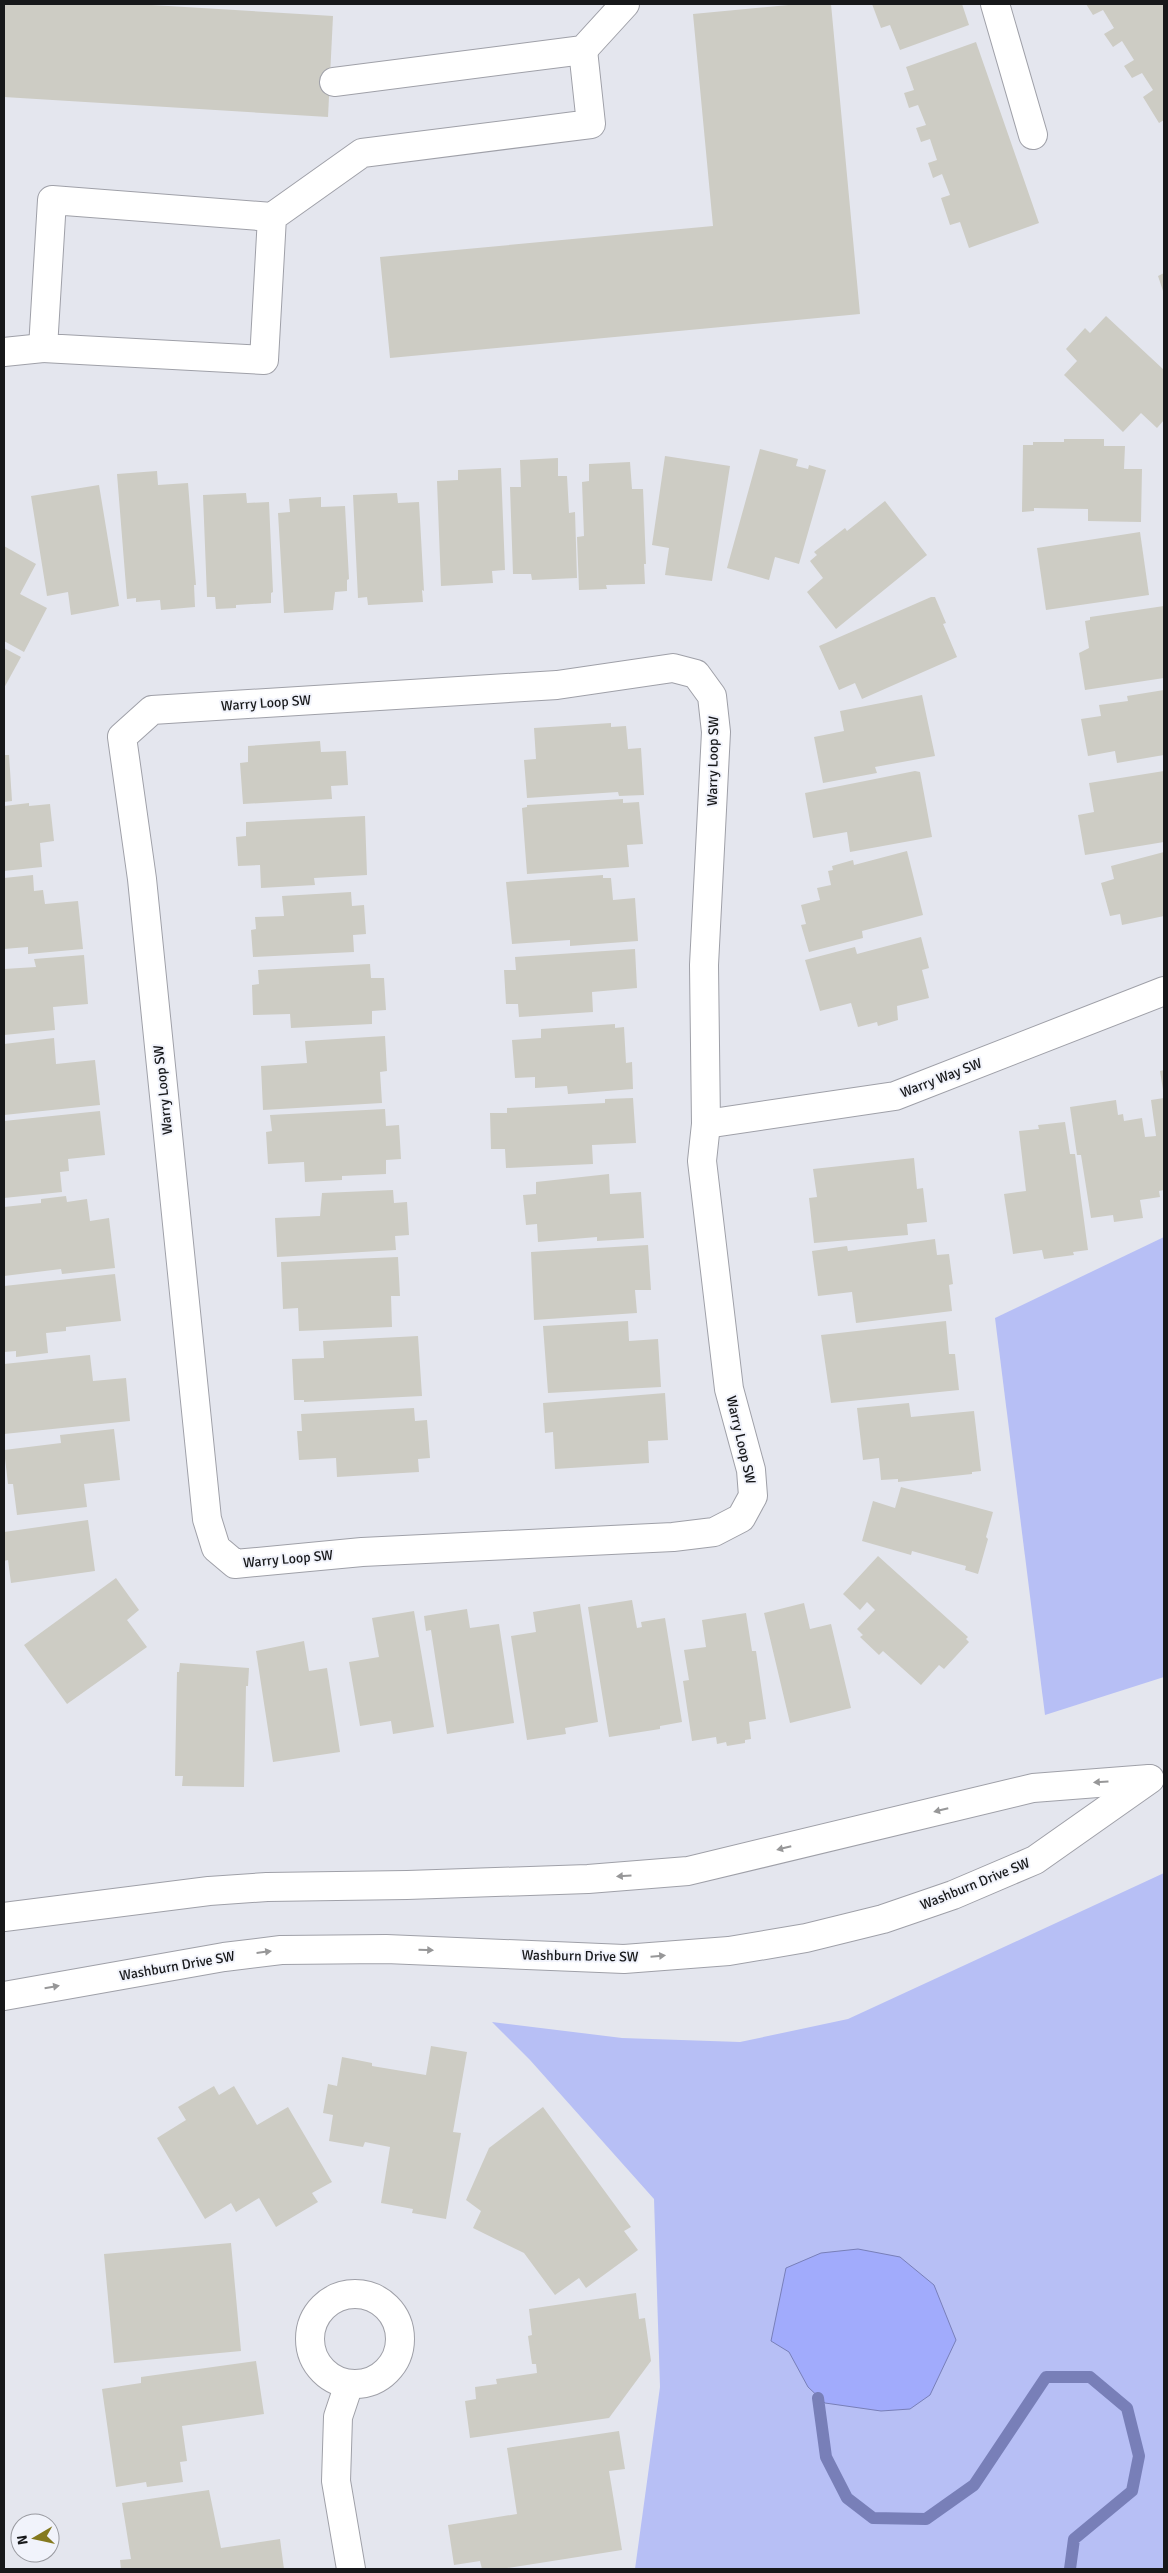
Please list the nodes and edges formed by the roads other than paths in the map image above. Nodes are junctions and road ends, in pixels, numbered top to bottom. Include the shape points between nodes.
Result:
1 (625, 4) edge
2 (995, 4) edge
3 (583, 50) junction
4 (334, 82) dead end
5 (1033, 135) dead end
6 (272, 217) junction
7 (43, 348) junction
8 (4, 352) edge
9 (1164, 990) edge
10 (706, 1124) junction
11 (1157, 1776) edge
12 (4, 1917) edge
13 (4, 1996) edge
14 (349, 2384) dead end
15 (352, 2569) edge

1 - 3 street
2 - 5 street
3 - 4 street
3 - 6 street via 591,124 362,153
6 - 7 street via 264,360
6 - 7 street via 52,200
7 - 8 street
9 - 10 street, Warry Way SW via 894,1096
10 - 10 street, Warry Loop SW via 702,1161 729,1389 750,1470 753,1496 741,1518 714,1532 672,1537 362,1552 235,1564 216,1548 207,1519 142,879 122,737 152,710 557,685 673,668 696,674 712,696 716,732 704,965
11 -> 12 street, Washburn Drive SW via 1033,1788 688,1871 588,1879 407,1886 267,1887 209,1891
13 -> 11 street, Washburn Drive SW via 281,1950 396,1949 624,1959 728,1951 806,1938 883,1919 953,1895 1035,1860
14 - 15 street via 338,2417 336,2481

